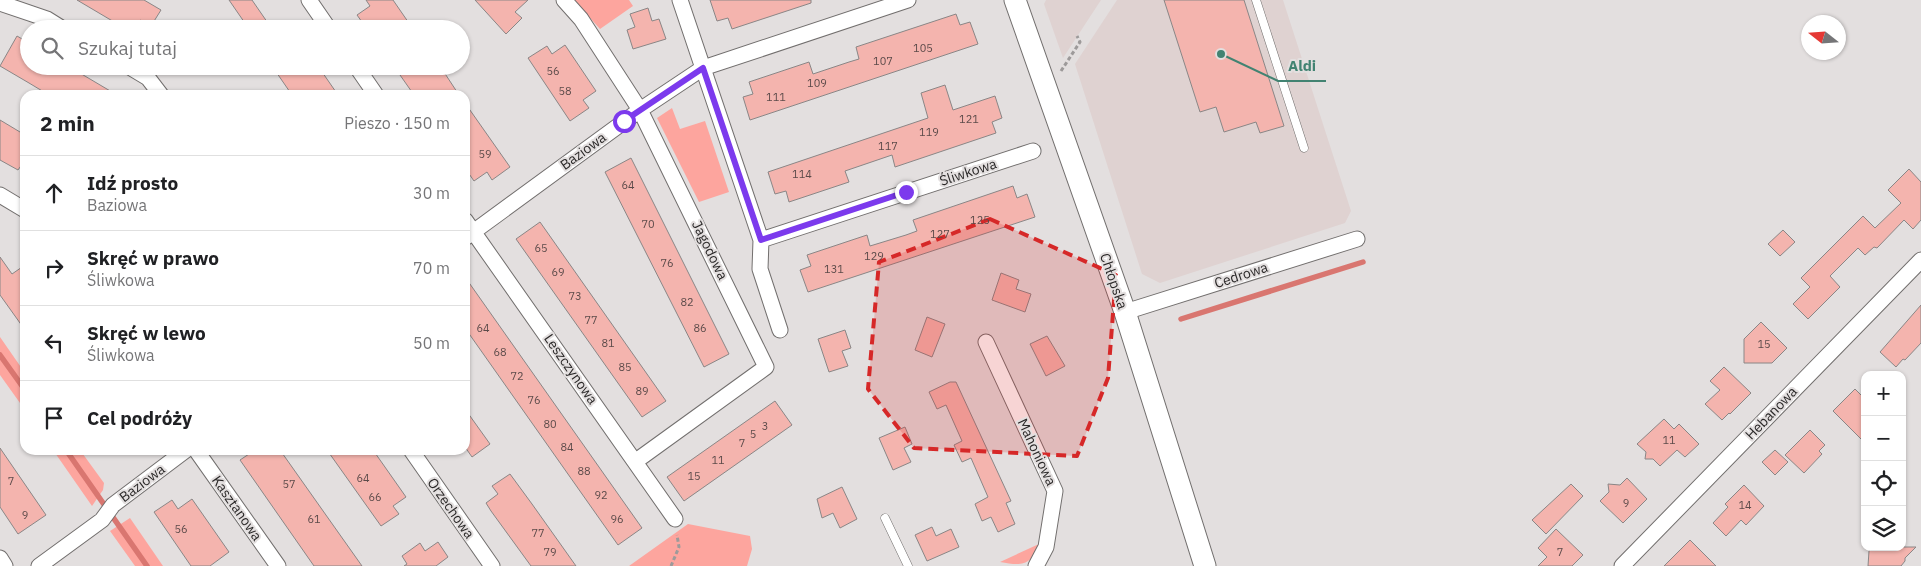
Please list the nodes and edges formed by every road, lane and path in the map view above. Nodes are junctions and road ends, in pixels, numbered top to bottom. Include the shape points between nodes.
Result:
1 (308, 0) edge
2 (564, 0) edge
3 (680, 0) edge
4 (908, 0) edge
5 (1015, 0) edge
6 (1256, 0) edge
7 (0, 3) edge
8 (49, 20) edge
9 (322, 20) edge
10 (1077, 36) dead end
11 (703, 68) junction
12 (1060, 72) dead end
13 (143, 75) edge
14 (362, 75) edge
15 (157, 90) edge
16 (373, 90) edge
17 (640, 110) junction
18 (1304, 148) dead end
19 (1032, 151) dead end
20 (0, 195) edge
21 (20, 207) edge
22 (470, 229) edge
23 (470, 233) edge
24 (1357, 239) dead end
25 (761, 240) junction
26 (1921, 260) edge
27 (1125, 312) junction
28 (780, 330) dead end
29 (986, 342) dead end
30 (179, 455) edge
31 (200, 455) edge
32 (414, 455) edge
33 (636, 461) junction
34 (885, 518) dead end
35 (675, 519) joint
36 (0, 558) edge
37 (5, 566) edge
38 (39, 566) edge
39 (278, 566) edge
40 (492, 566) edge
41 (671, 566) edge
42 (908, 566) edge
43 (1036, 566) edge
44 (1205, 566) edge
45 (1622, 566) edge

1 - 9 street
2 - 17 street, Jagodowa via 582,19
3 - 11 street
4 - 11 street
5 - 27 street, Chłopska
6 - 18 lane
7 - 8 street
10 - 12 path via 1080,42
11 - 17 street, Baziowa
11 - 25 street
13 - 15 street
14 - 16 street
17 - 22 street, Baziowa
17 - 33 street, Jagodowa via 766,367
19 - 25 street, Śliwkowa
20 - 21 street
23 - 33 street, Leszczynowa
24 - 27 street, Cedrowa
25 - 28 street via 760,269
26 - 45 street, Hebanowa
27 - 44 street, Chłopska
29 - 43 street, Mahoniowa via 1056,491 1046,547
30 - 38 street, Baziowa via 113,505 102,520
31 - 39 street, Kasztanowa
32 - 40 street, Orzechowa
33 - 35 street, Leszczynowa
34 - 42 lane
35 - 41 path via 679,547
36 - 37 street

